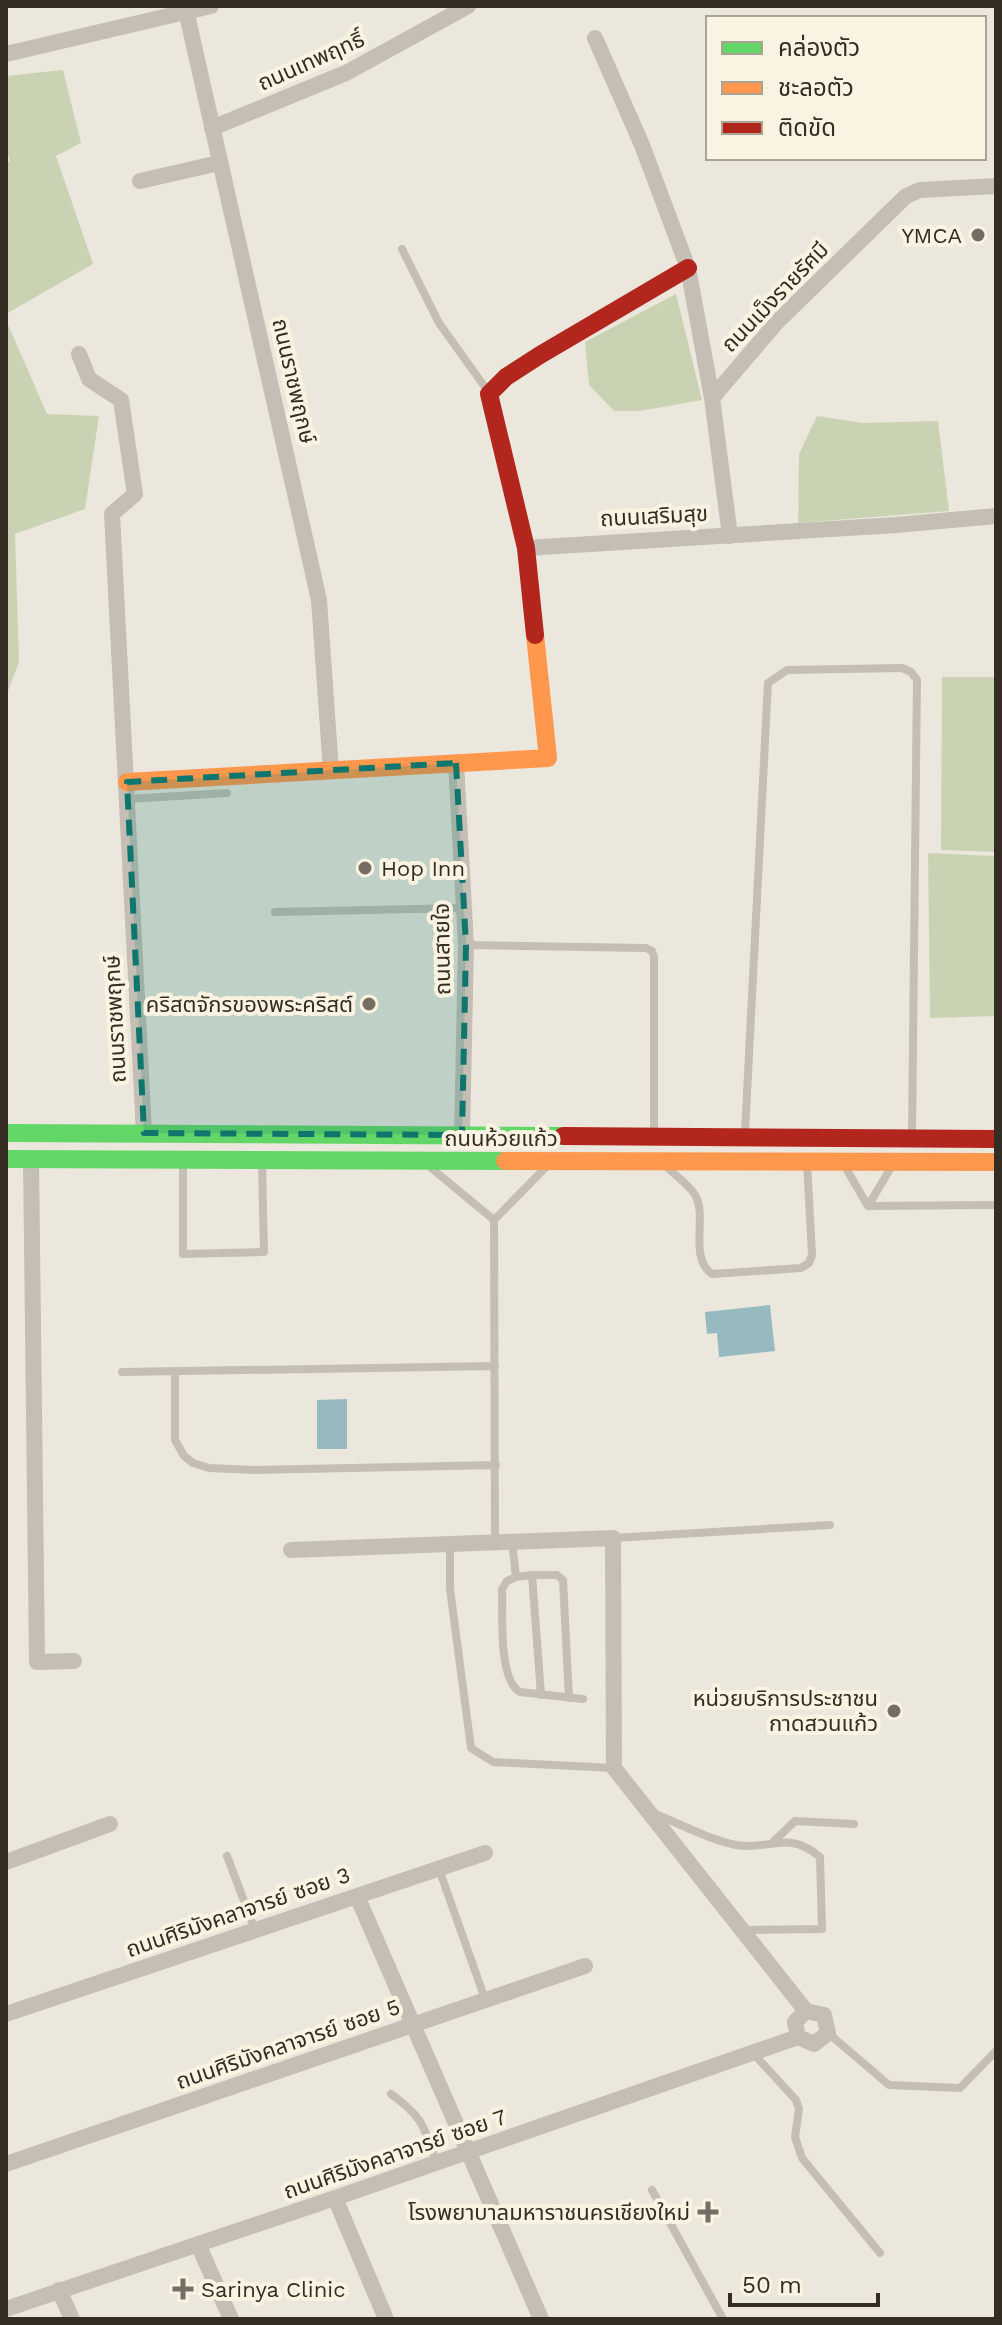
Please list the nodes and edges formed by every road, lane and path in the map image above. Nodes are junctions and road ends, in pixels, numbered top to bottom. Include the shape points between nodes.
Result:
1 (211, 6) edge
2 (468, 6) edge
3 (186, 8) edge
4 (595, 38) dead end
5 (6, 54) edge
6 (212, 128) junction
7 (219, 163) junction
8 (140, 181) dead end
9 (996, 186) edge
10 (402, 249) dead end
11 (688, 268) junction
12 (79, 354) dead end
13 (489, 394) junction
14 (712, 398) junction
15 (996, 516) edge
16 (730, 536) junction
17 (526, 548) junction
18 (456, 763) junction
19 (331, 771) junction
20 (127, 790) junction
21 (227, 793) dead end
22 (464, 908) junction
23 (275, 912) dead end
24 (466, 945) junction
25 (6, 1133) edge
26 (144, 1133) junction
27 (462, 1135) junction
28 (654, 1137) junction
29 (745, 1137) junction
30 (912, 1139) junction
31 (996, 1139) edge
32 (144, 1158) junction
33 (6, 1159) edge
34 (31, 1159) junction
35 (183, 1159) junction
36 (262, 1159) junction
37 (423, 1162) junction
38 (551, 1162) junction
39 (663, 1162) junction
40 (807, 1162) junction
41 (842, 1162) junction
42 (894, 1162) junction
43 (996, 1162) edge
44 (996, 1205) edge
45 (868, 1206) junction
46 (494, 1220) junction
47 (495, 1366) junction
48 (175, 1371) junction
49 (122, 1372) dead end
50 (496, 1465) junction
51 (830, 1525) dead end
52 (613, 1538) junction
53 (504, 1542) junction
54 (450, 1546) junction
55 (291, 1550) dead end
56 (532, 1575) junction
57 (516, 1577) junction
58 (74, 1661) dead end
59 (541, 1695) junction
60 (569, 1698) junction
61 (583, 1699) dead end
62 (614, 1768) junction
63 (652, 1813) junction
64 (110, 1824) dead end
65 (854, 1824) dead end
66 (774, 1841) junction
67 (485, 1853) dead end
68 (227, 1856) dead end
69 (6, 1862) edge
70 (438, 1868) junction
71 (357, 1896) junction
72 (255, 1930) junction
73 (743, 1930) junction
74 (585, 1966) dead end
75 (486, 2000) junction
76 (806, 2011) junction
77 (6, 2014) edge
78 (413, 2025) junction
79 (828, 2033) junction
80 (798, 2037) junction
81 (996, 2051) edge
82 (752, 2053) junction
83 (391, 2094) dead end
84 (469, 2151) junction
85 (436, 2162) junction
86 (6, 2164) edge
87 (652, 2190) dead end
88 (335, 2198) junction
89 (198, 2244) junction
90 (880, 2253) dead end
91 (59, 2290) junction
92 (6, 2309) edge
93 (72, 2319) edge
94 (231, 2319) edge
95 (386, 2319) edge
96 (541, 2319) edge
97 (723, 2319) edge

1 - 3 street
2 - 6 street, ถนนเทพฤทธิ์ via 346,73
3 - 5 street
3 - 6 street, ถนนราชพฤกษ์
4 - 11 street
6 - 7 street, ถนนราชพฤกษ์
7 - 8 street
7 - 19 street, ถนนราชพฤกษ์ via 319,600
9 - 14 street, ถนนเม็งรายรัศมี via 920,190 906,196 777,322
10 - 13 lane via 439,323
11 - 13 main road via 540,355
11 - 14 street
12 - 20 street, ถนนราชพฤกษ์ via 89,379 121,400 135,494 112,514
13 - 17 main road
14 - 16 street
15 - 16 street, ถนนเสริมสุข
16 - 17 street, ถนนเสริมสุข
17 - 18 main road via 548,758
18 - 19 main road
18 - 22 street, ถนนสายใจ
19 - 20 main road
20 - 21 lane
20 - 26 street, ถนนราชพฤกษ์
22 - 23 lane
22 - 24 street, ถนนสายใจ
24 - 27 street, ถนนสายใจ
24 - 28 lane via 652,951
25 - 26 main road, ถนนห้วยแก้ว
26 - 27 main road, ถนนห้วยแก้ว
26 - 32 main road, ถนนราชพฤกษ์
27 - 28 main road, ถนนห้วยแก้ว
28 - 29 main road, ถนนห้วยแก้ว
29 - 30 main road, ถนนห้วยแก้ว
29 - 30 lane via 768,683 787,670 902,668 917,680
30 - 31 main road, ถนนห้วยแก้ว
32 - 34 main road, ถนนห้วยแก้ว
32 - 35 main road, ถนนห้วยแก้ว
33 - 34 main road, ถนนห้วยแก้ว
34 - 58 street via 37,1662
35 - 36 main road, ถนนห้วยแก้ว
35 - 36 lane via 183,1254 264,1252
36 - 37 main road, ถนนห้วยแก้ว
37 - 38 main road, ถนนห้วยแก้ว
37 - 46 lane
38 - 39 main road, ถนนห้วยแก้ว
38 - 46 lane
39 - 40 main road, ถนนห้วยแก้ว
39 - 40 lane via 697,1198 701,1259 712,1274 801,1268 809,1263
40 - 41 main road, ถนนห้วยแก้ว
41 - 42 main road, ถนนห้วยแก้ว
41 - 45 lane
42 - 43 main road, ถนนห้วยแก้ว
42 - 45 lane
44 - 45 lane
46 - 47 lane
47 - 48 lane
47 - 50 lane
48 - 49 lane
48 - 50 lane via 175,1440 184,1456 209,1468
50 - 53 lane
51 - 52 lane
52 - 53 street
52 - 62 street
53 - 54 street
53 - 57 lane
54 - 55 street
54 - 62 lane via 450,1589 471,1748 493,1762
56 - 57 lane
56 - 59 lane
56 - 60 lane via 563,1580
57 - 59 lane via 502,1589 507,1672 513,1688
59 - 60 lane
60 - 61 lane
62 - 63 street
63 - 66 lane via 739,1845
63 - 73 street
64 - 69 street
65 - 66 lane via 795,1821
66 - 73 lane via 801,1845 820,1857 822,1929
67 - 70 street, ถนนศิริมังคลาจารย์ ซอย 3
68 - 72 lane
70 - 71 street, ถนนศิริมังคลาจารย์ ซอย 3
70 - 75 lane
71 - 72 street, ถนนศิริมังคลาจารย์ ซอย 3
71 - 78 street
72 - 77 street, ถนนศิริมังคลาจารย์ ซอย 3
73 - 76 street
74 - 75 street, ถนนศิริมังคลาจารย์ ซอย 5
75 - 78 street, ถนนศิริมังคลาจารย์ ซอย 5
76 - 79 street via 824,2015
76 - 80 street via 795,2022
78 - 84 street
78 - 86 street, ถนนศิริมังคลาจารย์ ซอย 5
79 - 80 street via 814,2044
79 - 81 lane via 889,2085 960,2088
80 - 82 street, ถนนศิริมังคลาจารย์ ซอย 7
82 - 84 street, ถนนศิริมังคลาจารย์ ซอย 7
82 - 90 lane via 796,2100 795,2137 802,2158
83 - 85 lane via 423,2122
84 - 85 street, ถนนศิริมังคลาจารย์ ซอย 7
84 - 96 street
85 - 88 street, ถนนศิริมังคลาจารย์ ซอย 7
87 - 97 lane
88 - 89 street, ถนนศิริมังคลาจารย์ ซอย 7
88 - 95 street
89 - 91 street, ถนนศิริมังคลาจารย์ ซอย 7
89 - 94 street
91 - 92 street, ถนนศิริมังคลาจารย์ ซอย 7
91 - 93 street

